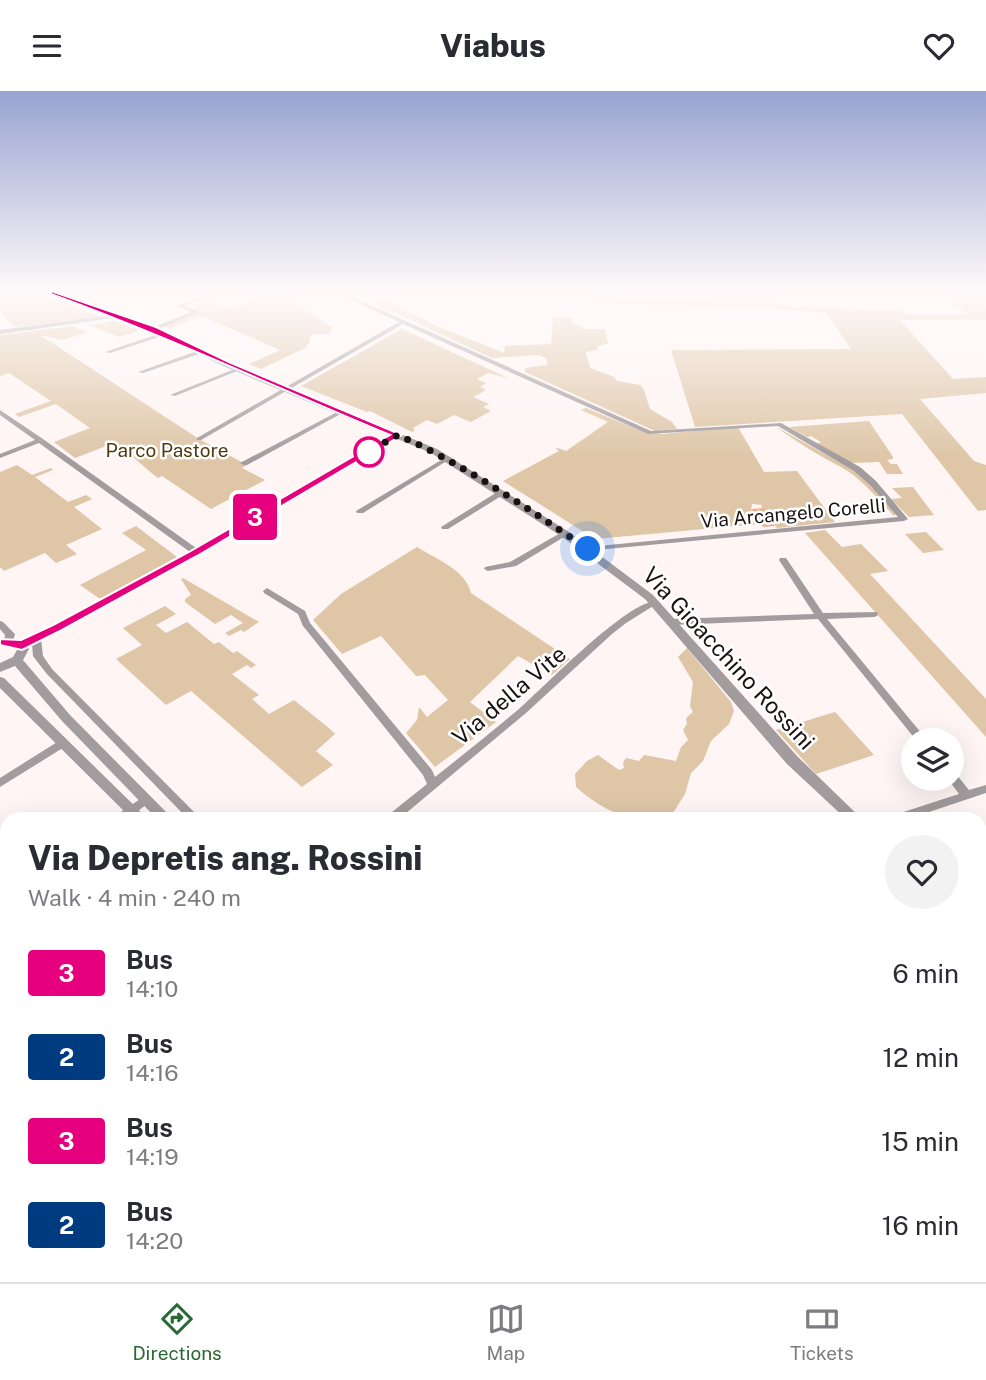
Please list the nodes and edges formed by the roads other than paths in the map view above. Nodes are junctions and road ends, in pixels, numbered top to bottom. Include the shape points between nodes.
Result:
1 (122, 348) edge
2 (191, 348) edge
3 (359, 348) edge
4 (457, 348) edge
5 (108, 352) dead end
6 (200, 352) junction
7 (239, 369) junction
8 (141, 372) dead end
9 (287, 389) junction
10 (173, 395) dead end
11 (343, 411) junction
12 (0, 412) edge
13 (398, 435) junction
14 (199, 439) dead end
15 (41, 440) junction
16 (0, 456) edge
17 (448, 458) junction
18 (244, 463) dead end
19 (502, 493) junction
20 (360, 511) dead end
21 (444, 527) dead end
22 (565, 534) junction
23 (588, 549) junction
24 (196, 552) junction
25 (783, 560) dead end
26 (488, 569) dead end
27 (267, 591) dead end
28 (654, 603) junction
29 (874, 614) dead end
30 (820, 616) junction
31 (671, 622) junction
32 (0, 624) edge
33 (36, 638) junction
34 (10, 643) edge
35 (17, 660) junction
36 (0, 669) edge
37 (0, 681) edge
38 (912, 728) edge
39 (62, 743) junction
40 (0, 783) edge
41 (432, 784) junction
42 (986, 789) edge
43 (964, 791) edge
44 (967, 795) junction
45 (146, 799) junction
46 (134, 812) edge
47 (137, 812) edge
48 (159, 812) edge
49 (188, 812) edge
50 (399, 812) edge
51 (848, 812) edge
52 (916, 812) edge

1 - 5 street
2 - 6 street, Via Gioacchino Rossini
3 - 9 street
4 - 23 street, Via Arcangelo Corelli via 650,433 779,424 857,470 904,519
6 - 7 street, Via Gioacchino Rossini
6 - 8 street
7 - 9 street, Via Gioacchino Rossini
7 - 10 street
9 - 11 street, Via Gioacchino Rossini
9 - 14 street
11 - 13 street, Via Gioacchino Rossini
11 - 18 street
12 - 15 street
13 - 17 street, Via Gioacchino Rossini
13 - 24 street
15 - 16 street
15 - 24 street
17 - 19 street, Via Gioacchino Rossini
17 - 20 street
19 - 21 street
19 - 22 street, Via Gioacchino Rossini
22 - 23 street, Via Gioacchino Rossini
22 - 26 street via 513,564
23 - 28 street, Via Gioacchino Rossini
24 - 33 street
25 - 30 street
27 - 41 street via 302,613
28 - 31 street, Via Gioacchino Rossini
28 - 41 street, Via della Vite via 614,630 498,733
29 - 30 street
30 - 31 street
30 - 38 street
31 - 51 street, Via Gioacchino Rossini via 792,760
32 - 34 street via 10,634
33 - 34 street
33 - 49 street via 38,656 49,671
34 - 35 street via 22,653
35 - 36 street
35 - 45 street via 66,718
37 - 39 street
39 - 40 street
39 - 46 street
41 - 50 street, Via della Vite
42 - 44 street
43 - 44 street
44 - 52 street
45 - 47 street
45 - 48 street

